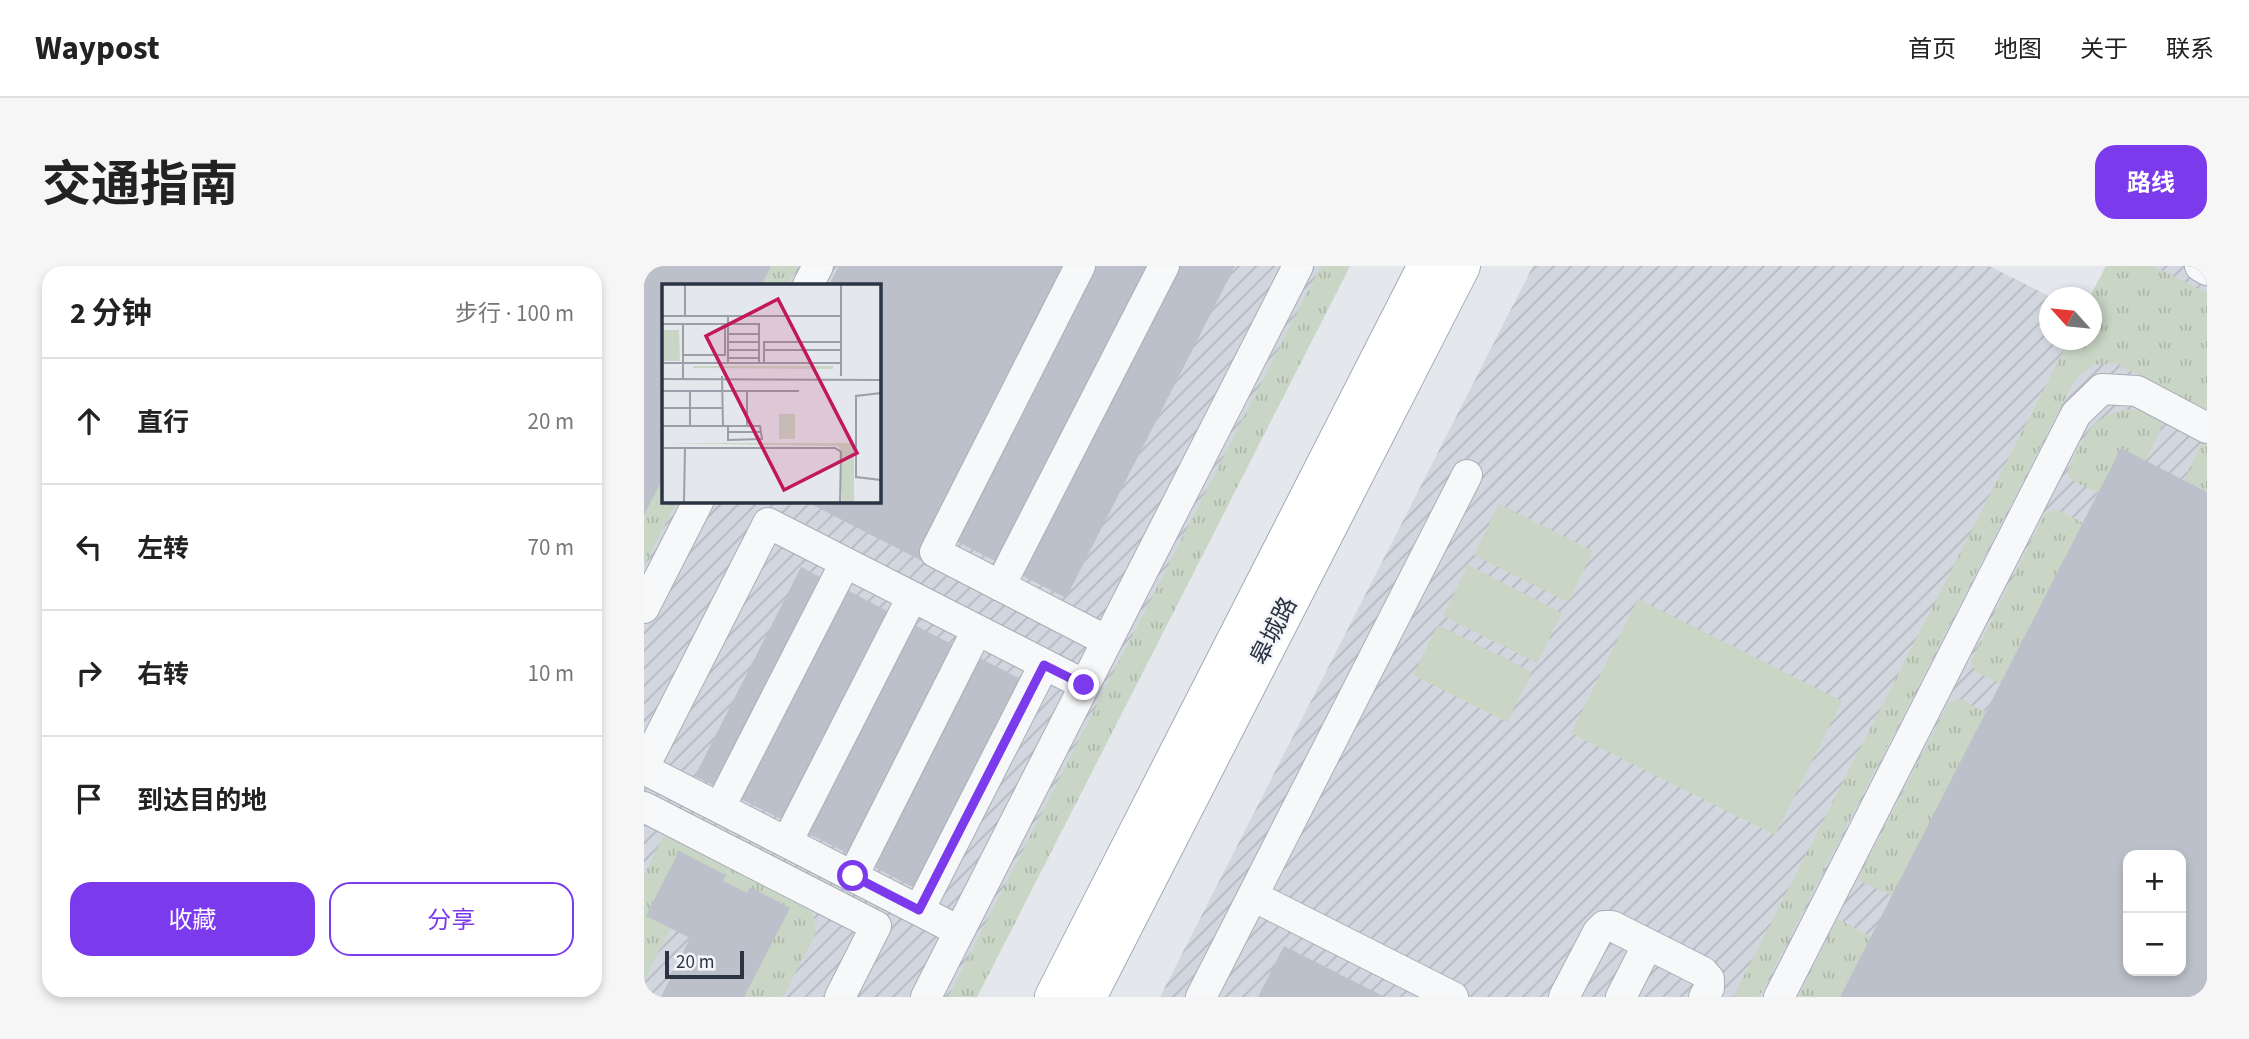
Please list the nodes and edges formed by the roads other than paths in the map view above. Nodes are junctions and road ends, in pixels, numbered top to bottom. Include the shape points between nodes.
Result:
1 (818, 266) edge
2 (1080, 266) edge
3 (1164, 266) edge
4 (1298, 266) edge
5 (1427, 266) edge
6 (1461, 266) edge
7 (2200, 266) edge
8 (2207, 270) edge
9 (809, 284) edge
10 (2207, 428) edge
11 (1466, 475) dead end
12 (698, 502) edge
13 (845, 563) junction
14 (1000, 586) junction
15 (912, 597) junction
16 (644, 608) edge
17 (977, 630) junction
18 (1107, 641) junction
19 (1044, 665) junction
20 (1084, 685) junction
21 (644, 768) edge
22 (644, 807) edge
23 (720, 807) junction
24 (787, 842) junction
25 (853, 876) junction
26 (1253, 896) junction
27 (919, 910) junction
28 (959, 931) junction
29 (1648, 944) junction
30 (840, 997) edge
31 (926, 997) edge
32 (1054, 997) edge
33 (1087, 997) edge
34 (1201, 997) edge
35 (1453, 997) edge
36 (1564, 997) edge
37 (1621, 997) edge
38 (1704, 997) edge
39 (1779, 997) edge

1 - 9 lane
2 - 14 lane via 935,552
3 - 14 lane
4 - 18 lane
5 - 32 main road, 皋城路
6 - 33 main road, 皋城路
7 - 8 lane
10 - 39 lane via 2137,391 2102,389 2076,414
11 - 26 lane
12 - 16 lane
13 - 15 lane
13 - 21 lane via 768,523
13 - 23 lane
14 - 18 lane
15 - 17 lane
15 - 24 lane
17 - 19 lane
17 - 25 lane
18 - 20 lane
19 - 20 lane
19 - 27 lane
20 - 28 lane
21 - 23 lane
22 - 30 lane via 876,926
23 - 24 lane
24 - 25 lane
25 - 27 lane
26 - 34 lane
26 - 35 lane
27 - 28 lane
28 - 31 lane
29 - 36 lane via 1604,926
29 - 37 lane
29 - 38 lane via 1703,972 1709,979

